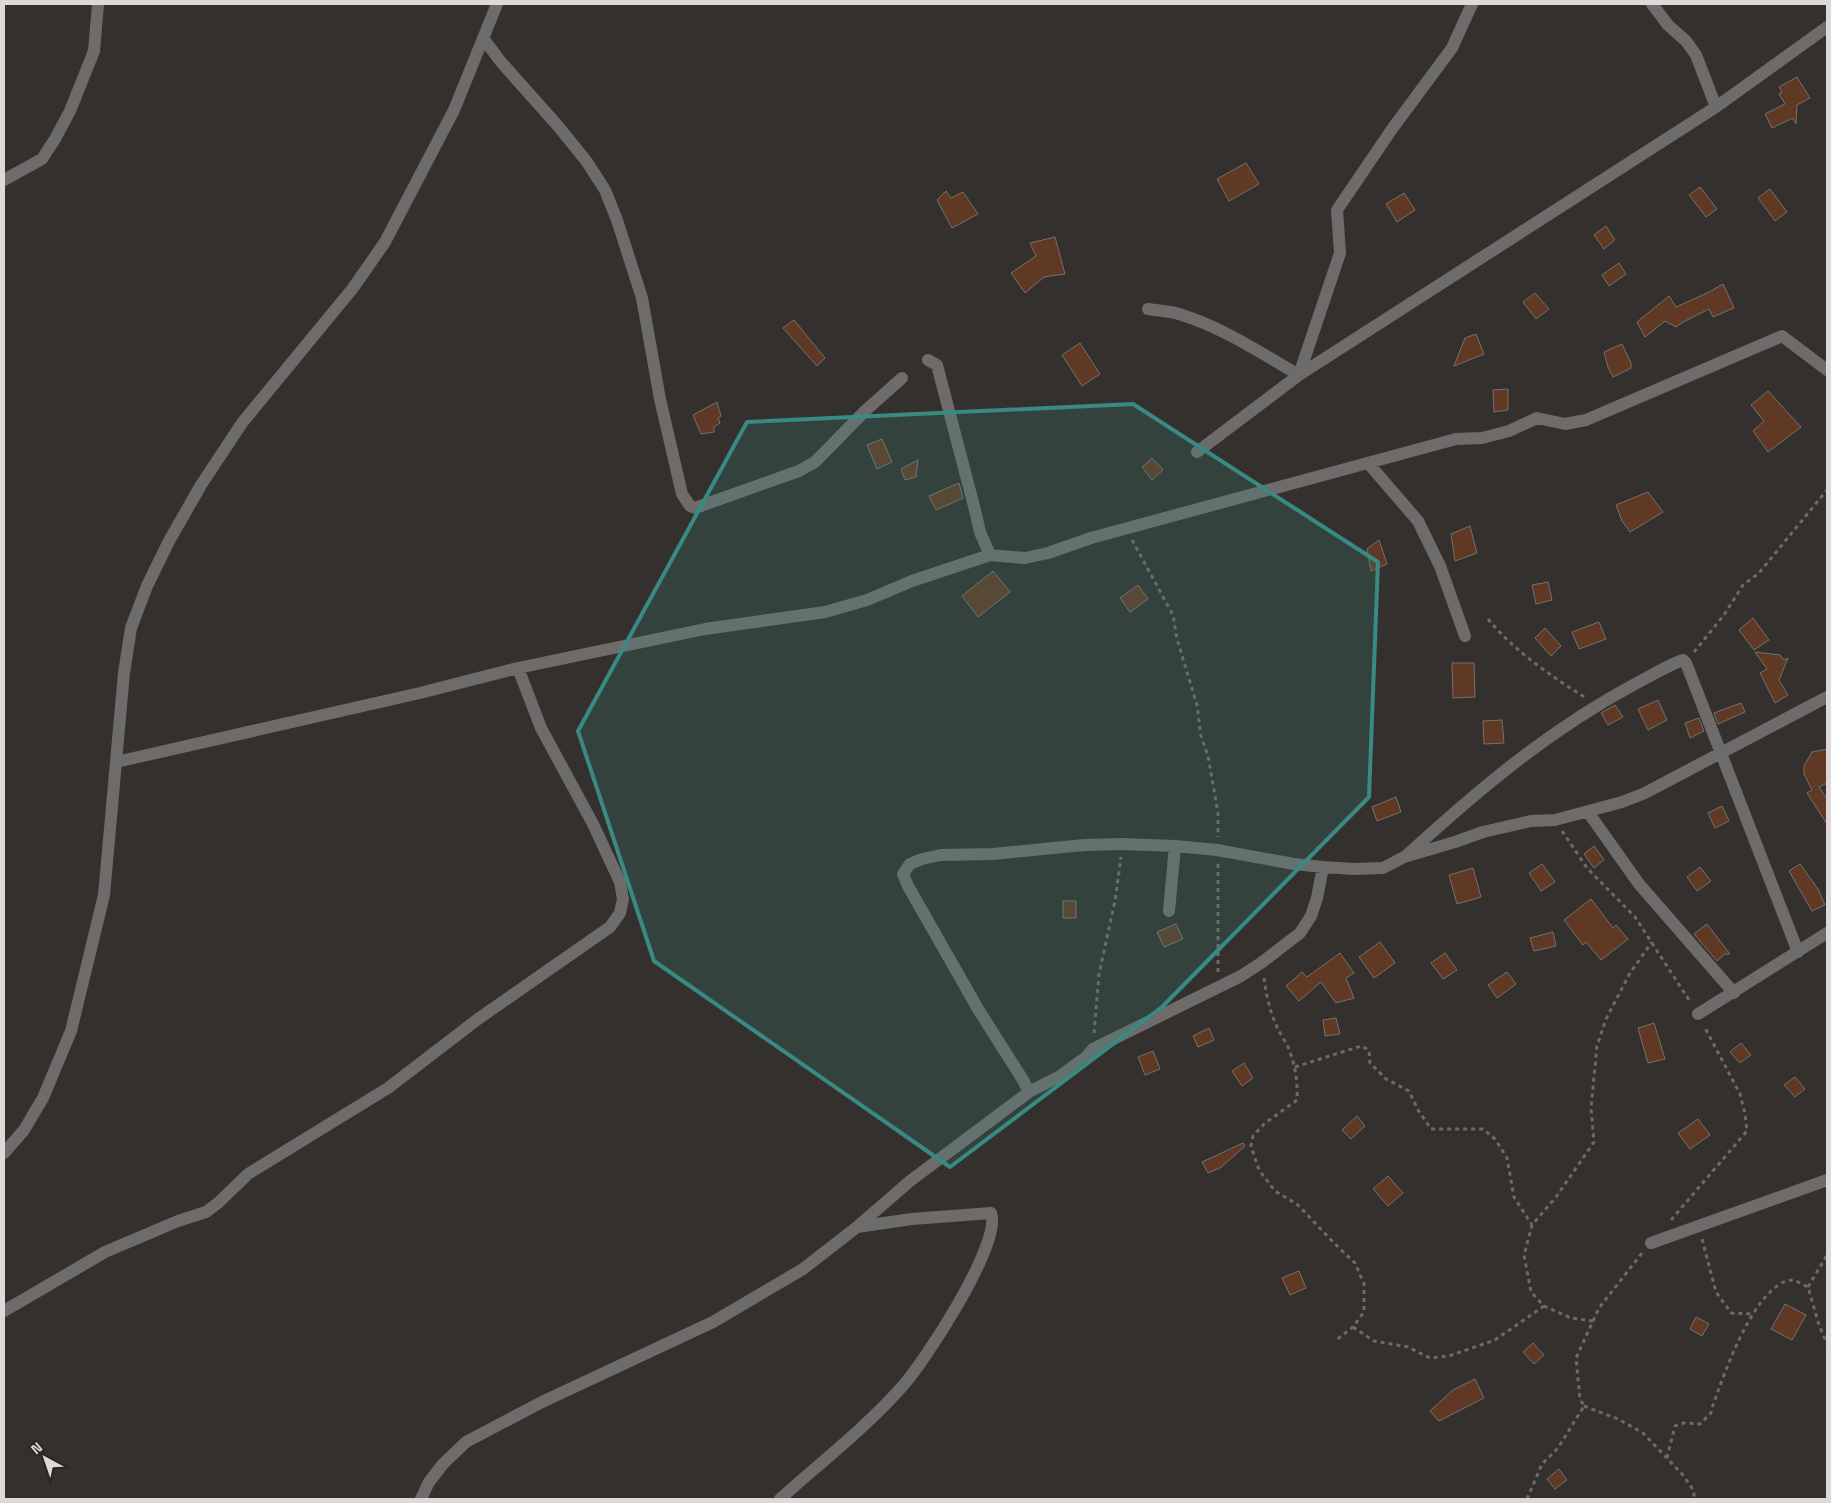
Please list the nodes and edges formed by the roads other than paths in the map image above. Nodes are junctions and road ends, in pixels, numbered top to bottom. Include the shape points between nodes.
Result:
1 (98, 4) edge
2 (497, 4) edge
3 (1472, 4) edge
4 (1652, 4) edge
5 (1827, 27) edge
6 (483, 38) junction
7 (1716, 107) junction
8 (4, 180) edge
9 (1148, 310) dead end
10 (928, 360) dead end
11 (1827, 370) edge
12 (1299, 375) junction
13 (902, 378) dead end
14 (1197, 452) dead end
15 (1368, 463) junction
16 (990, 555) junction
17 (1465, 636) dead end
18 (518, 668) junction
19 (1827, 697) edge
20 (1720, 753) junction
21 (116, 762) junction
22 (1588, 812) junction
23 (1175, 846) junction
24 (1404, 858) junction
25 (1322, 867) junction
26 (1169, 911) dead end
27 (1827, 933) edge
28 (1798, 952) junction
29 (1734, 992) junction
30 (1698, 1014) road end
31 (1029, 1092) junction
32 (4, 1153) edge
33 (1827, 1180) edge
34 (856, 1227) junction
35 (1651, 1243) road end
36 (4, 1312) edge
37 (421, 1499) edge
38 (780, 1499) edge

1 - 8 street via 94,51 70,111 42,159
2 - 6 street
3 - 12 street via 1452,48 1337,210 1340,253
4 - 7 street via 1696,56
5 - 7 street
6 - 13 street via 587,162 605,190 618,220 642,298 660,399 682,494 690,506 695,508 799,471 815,462
6 - 21 street via 454,110 385,242 353,288 242,422 201,486 147,586 131,628
7 - 12 street
9 - 12 street via 1181,314 1234,338
10 - 16 street via 937,365 980,532
11 - 15 street via 1782,336 1586,420 1565,424 1537,418 1509,431 1482,438 1456,439
12 - 14 street
15 - 16 street via 1091,538 1048,553 1025,558
15 - 17 street via 1418,521 1440,566
16 - 18 street via 825,612 706,629
18 - 21 street
18 - 36 street via 541,728 620,882 623,899 620,913 610,926 388,1088 248,1174 206,1212 105,1252
19 - 20 street
20 - 22 street via 1646,792
20 - 24 street via 1686,663 1682,660 1597,705 1555,732 1461,806
20 - 28 street
21 - 32 street via 104,895 71,1031 43,1098 24,1130
22 - 24 street via 1491,830
22 - 29 street via 1639,884
23 - 25 street
23 - 26 street
23 - 31 street via 1084,845 993,854 941,855 910,864 903,874 973,1001
24 - 25 street via 1383,868
25 - 31 street via 1311,916 1300,933 1262,963 1093,1049 1060,1076
27 - 28 street
28 - 29 street
29 - 30 street
31 - 34 street via 910,1181
33 - 35 street
34 - 37 street via 803,1269 713,1322 542,1402 466,1442 443,1464
34 - 38 street via 984,1212 991,1213 993,1219 988,1244 969,1285 901,1388

